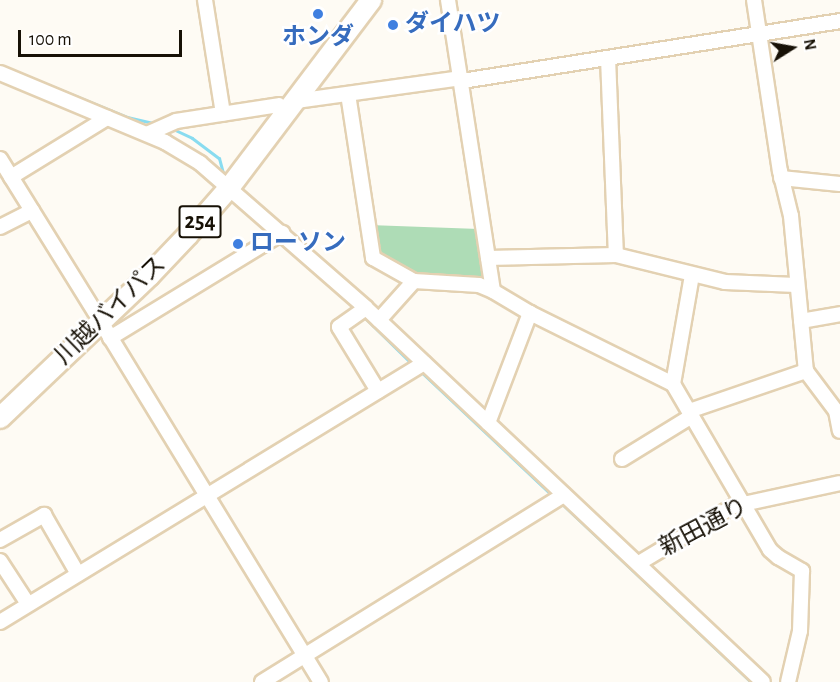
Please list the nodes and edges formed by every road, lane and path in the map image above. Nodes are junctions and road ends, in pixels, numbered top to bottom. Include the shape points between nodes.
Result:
1 (205, 0) edge
2 (358, 0) edge
3 (371, 0) edge
4 (448, 0) edge
5 (754, 0) edge
6 (840, 21) edge
7 (759, 34) junction
8 (608, 58) junction
9 (0, 73) edge
10 (461, 80) junction
11 (348, 94) junction
12 (287, 103) junction
13 (223, 114) junction
14 (107, 117) junction
15 (147, 134) junction
16 (0, 159) edge
17 (11, 177) junction
18 (781, 178) junction
19 (225, 184) junction
20 (840, 184) edge
21 (32, 211) junction
22 (0, 227) edge
23 (282, 233) junction
24 (616, 255) junction
25 (488, 258) junction
26 (692, 274) junction
27 (414, 281) junction
28 (796, 285) junction
29 (493, 291) junction
30 (366, 308) junction
31 (530, 313) junction
32 (840, 314) edge
33 (379, 320) junction
34 (801, 321) junction
35 (102, 325) junction
36 (424, 363) junction
37 (806, 371) junction
38 (673, 384) junction
39 (378, 391) junction
40 (0, 404) edge
41 (691, 414) junction
42 (0, 418) edge
43 (488, 423) junction
44 (840, 432) edge
45 (622, 459) dead end
46 (840, 483) edge
47 (564, 495) junction
48 (206, 496) junction
49 (743, 502) junction
50 (0, 540) edge
51 (0, 561) edge
52 (639, 563) junction
53 (78, 574) junction
54 (28, 604) junction
55 (0, 622) edge
56 (305, 656) junction
57 (262, 682) edge
58 (321, 682) edge
59 (763, 682) edge
60 (788, 682) edge

1 - 13 street
2 - 12 highway, 川越バイパス / 254
3 - 12 highway, 川越バイパス / 254
4 - 10 street
5 - 7 street
6 - 7 street
7 - 8 street
7 - 18 street
8 - 10 street
8 - 24 street
9 - 14 street
10 - 11 street
10 - 25 street
11 - 12 street
11 - 27 street via 370,251 373,258
12 - 13 street
12 - 19 highway, 川越バイパス / 254
13 - 15 street via 176,122
14 - 15 street
14 - 17 street
15 - 19 street via 185,152
16 - 17 street
17 - 21 street
18 - 20 street
18 - 28 street via 791,216
19 - 23 street
19 - 35 highway, 川越バイパス / 254 via 164,245
21 - 22 street
21 - 35 street
23 - 30 street
23 - 35 street
24 - 25 street
24 - 26 street
25 - 29 street
26 - 28 street via 747,284
26 - 38 street
27 - 29 street via 478,285
27 - 33 street
28 - 34 street
29 - 31 street
30 - 33 street
30 - 39 street via 339,327
31 - 38 street
31 - 43 street
32 - 34 street
33 - 36 street
34 - 37 street
35 - 40 highway, 川越バイパス / 254
35 - 42 highway, 川越バイパス / 254
35 - 48 street
36 - 39 street
36 - 43 street
37 - 41 street
37 - 44 street via 836,411
38 - 41 street
39 - 48 street
41 - 45 street
41 - 49 street
43 - 47 street
46 - 49 street, 新田通り
47 - 52 street
47 - 56 street
48 - 53 street
48 - 56 street
49 - 52 street, 新田通り
49 - 60 street via 770,550 802,571 800,631
50 - 53 street via 44,515
51 - 54 street
52 - 59 street
53 - 54 street
54 - 55 street
56 - 57 street
56 - 58 street

